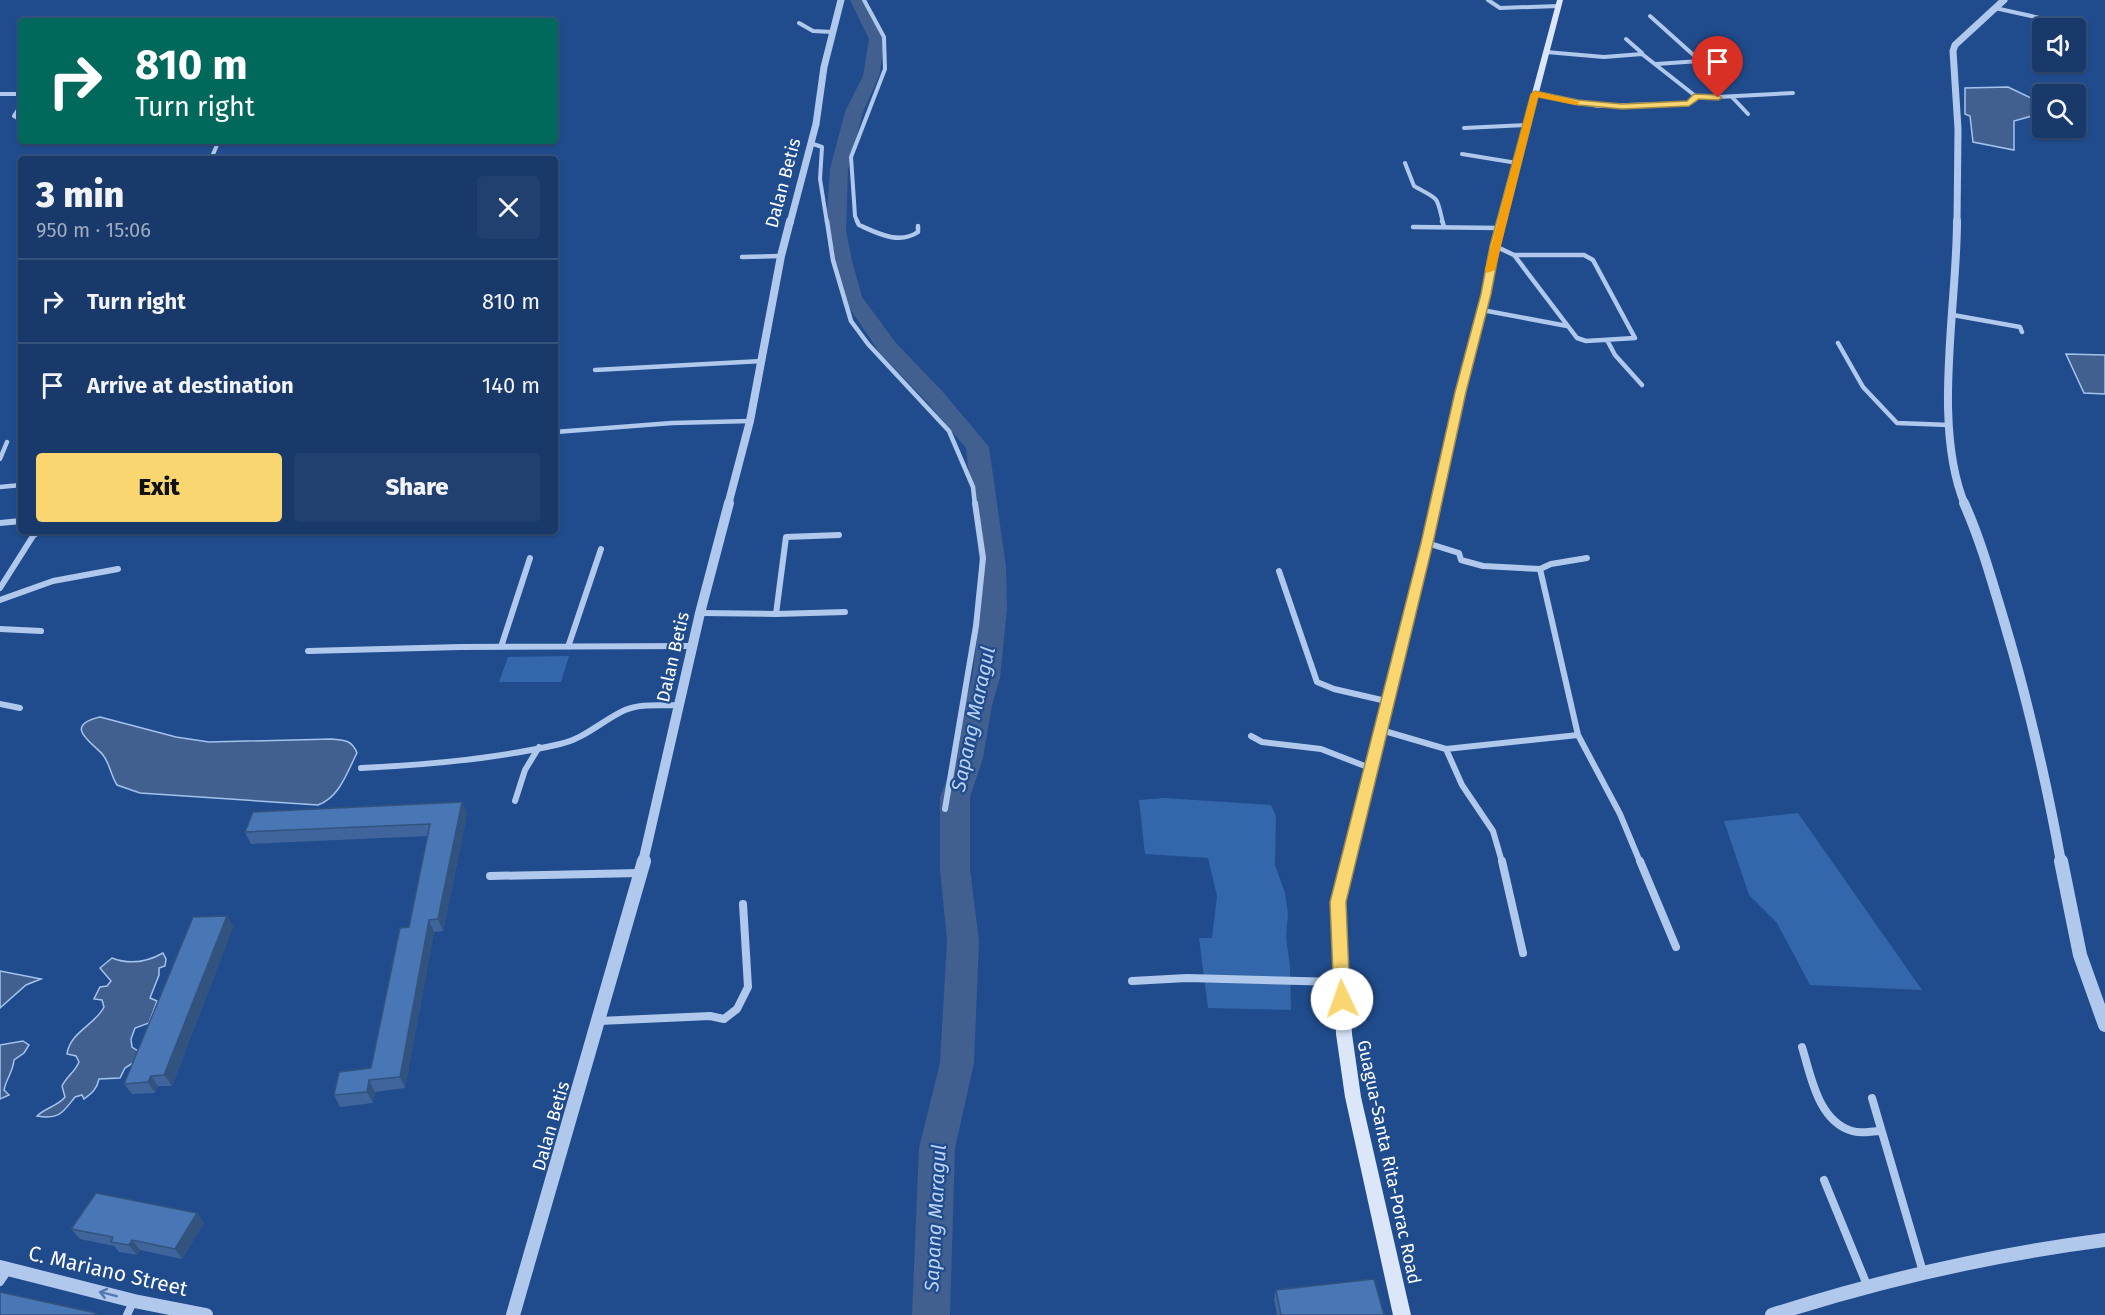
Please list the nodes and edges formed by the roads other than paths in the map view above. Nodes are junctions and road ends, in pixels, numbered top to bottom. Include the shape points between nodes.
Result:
1 (841, 0) edge
2 (864, 0) edge
3 (1488, 0) edge
4 (2004, 0) edge
5 (1559, 3) edge
6 (1995, 8) junction
7 (1650, 16) dead end
8 (2040, 18) edge
9 (799, 23) dead end
10 (833, 32) junction
11 (1626, 39) dead end
12 (1546, 52) junction
13 (1642, 54) junction
14 (1700, 61) junction
15 (1656, 64) junction
16 (1719, 78) dead end
17 (1793, 93) dead end
18 (0, 94) edge
19 (18, 94) edge
20 (1535, 94) junction
21 (1694, 96) junction
22 (1732, 97) junction
23 (1748, 114) dead end
24 (1527, 125) junction
25 (1464, 128) dead end
26 (810, 143) junction
27 (1462, 154) dead end
28 (1405, 163) dead end
29 (1517, 163) junction
30 (918, 226) dead end
31 (1444, 226) junction
32 (1413, 227) dead end
33 (1500, 228) junction
34 (1495, 246) junction
35 (1514, 255) junction
36 (781, 256) junction
37 (742, 257) dead end
38 (1482, 310) junction
39 (1953, 315) junction
40 (2018, 318) dead end
41 (1567, 326) junction
42 (1607, 340) junction
43 (1838, 343) dead end
44 (763, 361) junction
45 (595, 370) dead end
46 (1642, 385) dead end
47 (750, 421) junction
48 (1950, 425) junction
49 (558, 432) edge
50 (8, 441) dead end
51 (0, 459) edge
52 (18, 485) edge
53 (0, 487) edge
54 (18, 521) edge
55 (0, 523) edge
56 (35, 534) edge
57 (839, 535) dead end
58 (1427, 543) junction
59 (601, 549) dead end
60 (530, 558) dead end
61 (1587, 558) dead end
62 (118, 569) dead end
63 (1540, 569) junction
64 (1279, 571) dead end
65 (0, 588) edge
66 (0, 600) edge
67 (845, 612) dead end
68 (700, 613) junction
69 (777, 614) junction
70 (0, 629) edge
71 (42, 631) dead end
72 (694, 646) junction
73 (501, 647) junction
74 (568, 647) junction
75 (308, 651) dead end
76 (1386, 701) junction
77 (0, 704) edge
78 (679, 705) junction
79 (20, 708) dead end
80 (1381, 730) junction
81 (1578, 735) junction
82 (1251, 736) dead end
83 (540, 747) junction
84 (1446, 749) junction
85 (361, 768) dead end
86 (1370, 768) junction
87 (515, 801) dead end
88 (945, 809) dead end
89 (641, 873) junction
90 (490, 876) dead end
91 (743, 904) dead end
92 (1676, 948) dead end
93 (1523, 953) dead end
94 (1132, 981) dead end
95 (1341, 982) junction
96 (598, 1021) junction
97 (2105, 1025) edge
98 (1802, 1047) dead end
99 (1872, 1098) dead end
100 (1880, 1131) junction
101 (1824, 1180) dead end
102 (2105, 1240) edge
103 (3, 1272) edge
104 (1923, 1272) junction
105 (1867, 1285) junction
106 (134, 1300) junction
107 (126, 1315) edge
108 (206, 1315) edge
109 (513, 1315) edge
110 (1402, 1315) edge
111 (1772, 1315) edge

1 - 10 street, Dalan Betis
2 - 30 street via 884,37 885,69 851,157 855,216 859,225 888,238 914,235
3 - 5 street via 1500,8
4 - 6 street
5 - 12 main road, Guagua-Santa Rita-Porac Road
6 - 8 street
6 - 39 street via 1953,51 1958,129
7 - 14 street
9 - 10 street via 813,31
10 - 26 street, Dalan Betis
11 - 13 street
12 - 13 street via 1604,57
12 - 20 main road, Guagua-Santa Rita-Porac Road
13 - 15 street
14 - 15 street
14 - 16 street
15 - 21 street
17 - 22 street
18 - 19 street
20 - 21 street via 1622,107 1689,103 1695,100
20 - 24 main road, Guagua-Santa Rita-Porac Road
21 - 22 street
22 - 23 street
24 - 25 street
24 - 29 main road, Guagua-Santa Rita-Porac Road
26 - 36 street, Dalan Betis
26 - 88 street via 822,147 820,179 833,260 851,321 949,431 972,488 983,558 976,626
27 - 29 street
28 - 31 street via 1414,186 1437,198
29 - 33 main road, Guagua-Santa Rita-Porac Road
31 - 32 street
31 - 33 street
33 - 34 main road, Guagua-Santa Rita-Porac Road
34 - 35 street
34 - 38 main road, Guagua-Santa Rita-Porac Road
35 - 41 street
35 - 42 street via 1584,255 1593,260 1635,338
36 - 37 street
36 - 44 street, Dalan Betis
38 - 41 street
38 - 58 main road, Guagua-Santa Rita-Porac Road
39 - 40 street via 2021,329
39 - 48 street
41 - 42 street via 1577,338
42 - 46 street
43 - 48 street via 1863,387 1896,423
44 - 45 street
44 - 47 street, Dalan Betis
47 - 49 street
47 - 68 street, Dalan Betis
48 - 97 street via 1953,470 1979,538 2024,688 2045,773 2072,923
50 - 51 street
52 - 53 street
54 - 55 street
56 - 65 street
57 - 69 street via 786,537
58 - 63 street via 1483,566
58 - 76 main road, Guagua-Santa Rita-Porac Road
59 - 74 street
60 - 73 street
61 - 63 street
62 - 66 street via 53,581
63 - 81 street
64 - 76 street via 1317,682
67 - 69 street
68 - 69 street
68 - 72 street, Dalan Betis
70 - 71 street
72 - 74 street
72 - 78 street, Dalan Betis
73 - 74 street
73 - 75 street
76 - 80 main road, Guagua-Santa Rita-Porac Road
77 - 79 street
78 - 83 street via 636,707 595,725 573,740
78 - 89 street, Dalan Betis
80 - 84 street
80 - 86 main road, Guagua-Santa Rita-Porac Road
81 - 84 street
81 - 92 street via 1620,814
82 - 86 street via 1262,742 1321,749
83 - 85 street
83 - 87 street via 525,770
84 - 93 street via 1462,784 1493,831
86 - 95 main road, Guagua-Santa Rita-Porac Road via 1338,902
89 - 90 street
89 - 96 street, Dalan Betis
91 - 96 street via 748,987 737,1009 724,1019 710,1016
94 - 95 street via 1187,978
95 - 110 main road, Guagua-Santa Rita-Porac Road via 1353,1097
96 - 109 street, Dalan Betis
98 - 100 street via 1822,1104 1835,1122 1852,1131
99 - 100 street
100 - 104 street
101 - 105 street
102 - 104 street
106 -> 103 street, C. Mariano Street
104 - 105 street
105 - 111 street
106 - 107 street
106 - 108 street, C. Mariano Street

